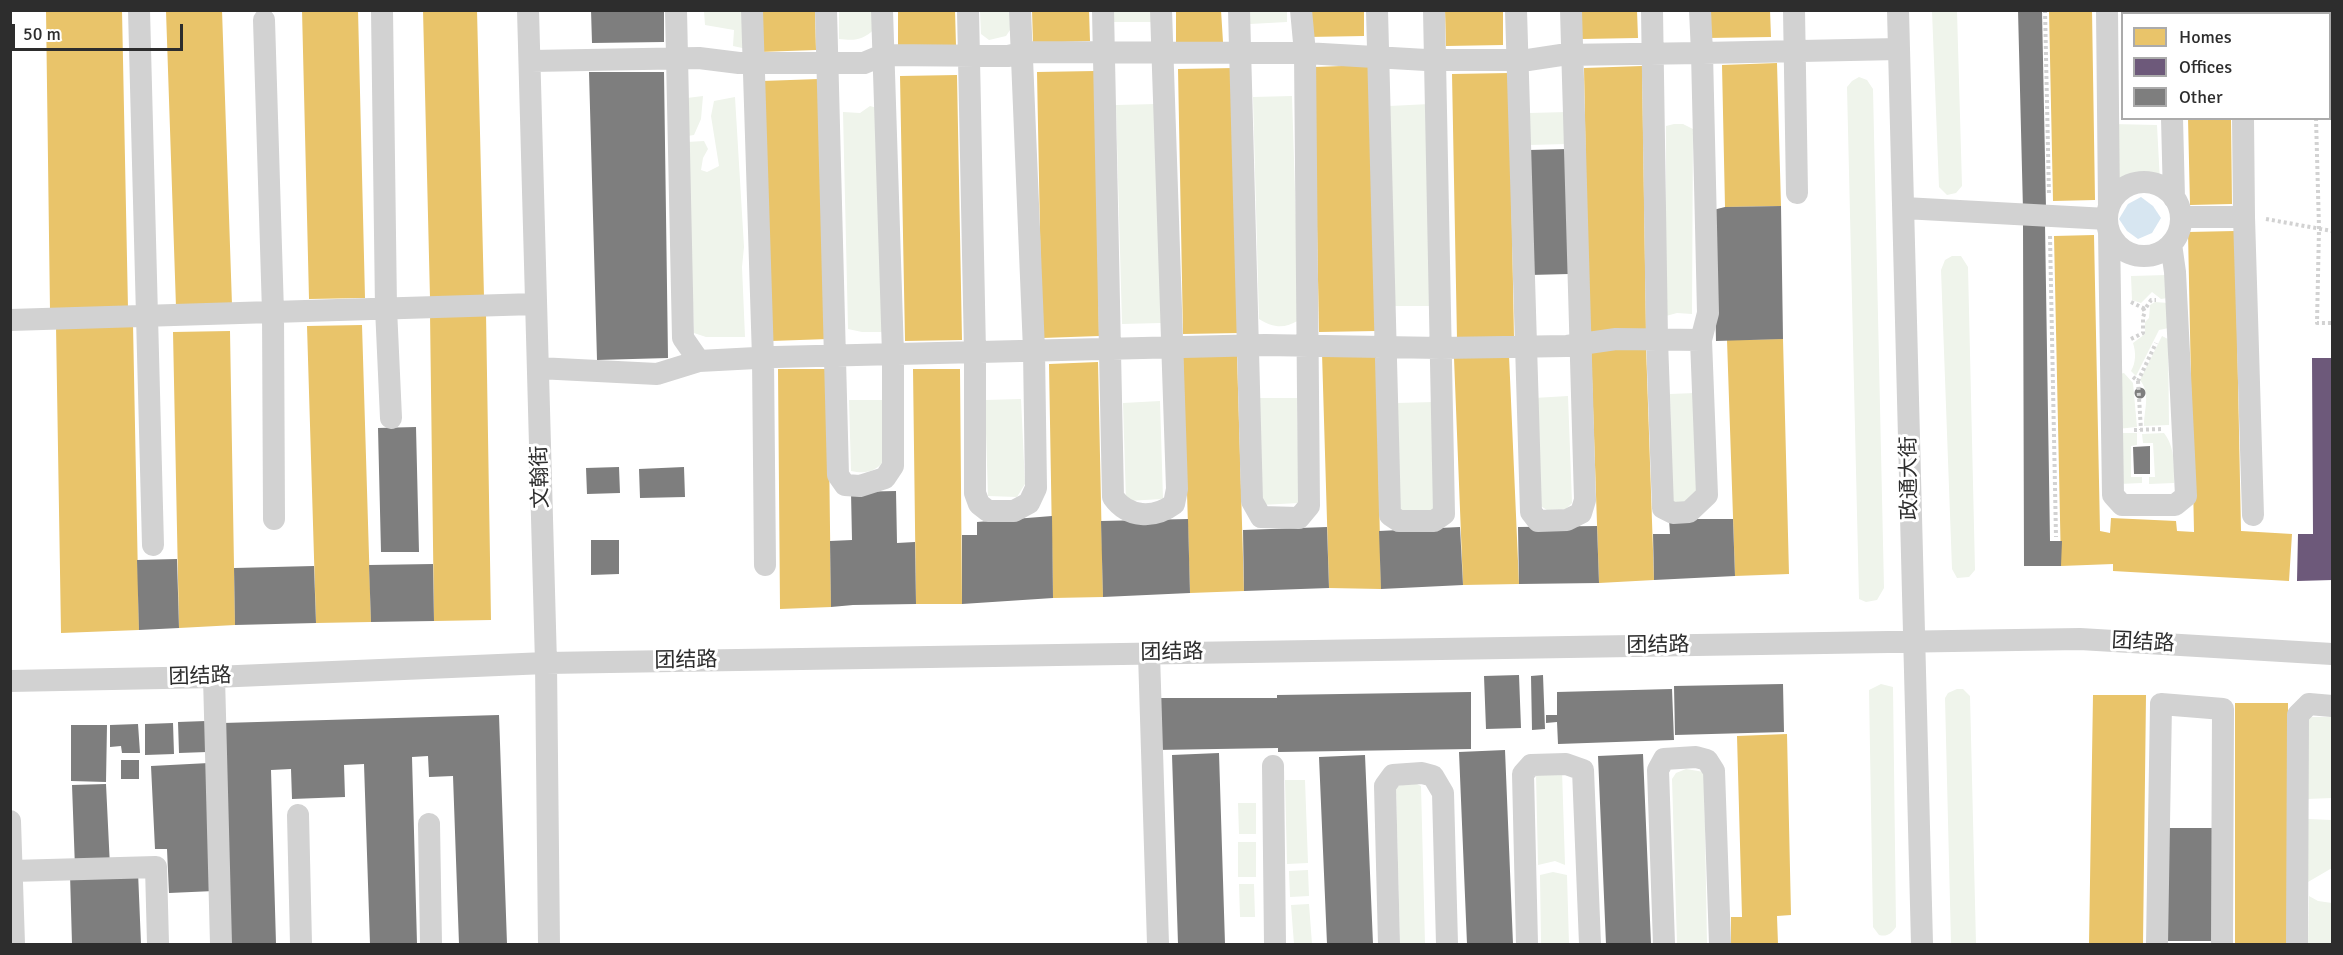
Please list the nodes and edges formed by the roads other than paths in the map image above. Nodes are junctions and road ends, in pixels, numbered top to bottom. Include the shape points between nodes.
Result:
1 (139, 10) edge
2 (382, 10) edge
3 (528, 10) edge
4 (676, 10) edge
5 (752, 10) edge
6 (826, 10) edge
7 (882, 10) edge
8 (968, 10) edge
9 (1020, 10) edge
10 (1103, 10) edge
11 (1161, 10) edge
12 (1239, 10) edge
13 (1301, 10) edge
14 (1377, 10) edge
15 (1434, 10) edge
16 (1516, 10) edge
17 (1571, 10) edge
18 (1652, 10) edge
19 (1700, 10) edge
20 (1794, 10) edge
21 (1898, 10) edge
22 (2107, 10) edge
23 (264, 20) dead end
24 (1899, 50) junction
25 (1795, 51) junction
26 (1022, 53) junction
27 (1104, 53) junction
28 (1305, 53) junction
29 (1652, 53) junction
30 (1702, 53) junction
31 (1162, 54) junction
32 (1240, 54) junction
33 (883, 55) junction
34 (1572, 55) junction
35 (969, 56) junction
36 (1377, 56) junction
37 (676, 58) junction
38 (1435, 60) junction
39 (1518, 60) junction
40 (531, 61) junction
41 (753, 63) junction
42 (828, 63) junction
43 (2172, 120) edge
44 (2243, 120) edge
45 (1797, 193) dead end
46 (1904, 208) junction
47 (2177, 208) junction
48 (2244, 217) junction
49 (2108, 219) junction
50 (2170, 244) junction
51 (535, 304) junction
52 (386, 308) junction
53 (273, 312) junction
54 (147, 316) junction
55 (10, 320) edge
56 (1657, 340) junction
57 (1701, 340) junction
58 (1579, 344) junction
59 (1249, 345) junction
60 (1308, 345) junction
61 (1385, 346) junction
62 (1526, 346) junction
63 (1172, 347) junction
64 (1112, 348) junction
65 (1441, 348) junction
66 (1034, 350) junction
67 (975, 352) junction
68 (893, 354) junction
69 (837, 356) junction
70 (763, 358) junction
71 (699, 361) junction
72 (538, 368) junction
73 (391, 418) dead end
74 (2253, 515) dead end
75 (274, 519) dead end
76 (153, 545) dead end
77 (765, 565) dead end
78 (1913, 642) junction
79 (1149, 654) junction
80 (2332, 654) edge
81 (546, 663) junction
82 (214, 677) junction
83 (10, 681) edge
84 (2332, 706) edge
85 (1273, 766) dead end
86 (298, 815) dead end
87 (10, 821) edge
88 (429, 824) dead end
89 (12, 871) edge
90 (14, 945) edge
91 (158, 945) edge
92 (221, 945) edge
93 (301, 945) edge
94 (430, 945) edge
95 (549, 945) edge
96 (1158, 945) edge
97 (1275, 945) edge
98 (1389, 945) edge
99 (1447, 945) edge
100 (1527, 945) edge
101 (1590, 945) edge
102 (1665, 945) edge
103 (1720, 945) edge
104 (1923, 945) edge
105 (2157, 945) edge
106 (2222, 945) edge
107 (2297, 945) edge

1 - 54 street
2 - 52 street
3 - 40 street, 文翰街
4 - 37 street
5 - 41 street
6 - 42 street
7 - 33 street
8 - 35 street
9 - 26 street
10 - 27 street
11 - 31 street
12 - 32 street
13 - 28 street
14 - 36 street
15 - 38 street
16 - 39 street
17 - 34 street
18 - 29 street
19 - 30 street
20 - 25 street
21 - 24 street, 政通大街
22 - 49 street
23 - 53 street
24 - 25 street
24 - 46 street, 政通大街
25 - 30 street
25 - 45 street
26 - 27 street
26 - 35 street
26 - 66 street
27 - 31 street
27 - 64 street
28 - 32 street
28 - 36 street
28 - 60 street
29 - 30 street
29 - 34 street
29 - 56 street
30 - 57 street via 1708,313
31 - 32 street
31 - 63 street
32 - 59 street
33 - 35 street
33 - 42 street via 864,63
33 - 68 street
34 - 39 street
34 - 58 street
35 - 67 street
36 - 38 street
36 - 61 street
37 - 40 street
37 - 41 street
37 - 71 street via 683,338
38 - 39 street
38 - 65 street
39 - 62 street
40 - 51 street, 文翰街
41 - 42 street
41 - 70 street
42 - 69 street
43 - 47 street
44 - 48 street
46 - 49 street
46 - 78 street, 政通大街
47 - 48 street
47 - 49 street via 2161,186 2137,183 2120,192
47 - 50 street via 2180,229
48 - 74 street
49 - 50 street via 2114,241 2133,255 2156,254
49 - 50 street via 2113,495 2122,505 2175,505 2186,496
51 - 52 street
51 - 72 street, 文翰街
52 - 53 street
52 - 73 street
53 - 54 street
53 - 75 street
54 - 55 street
54 - 76 street
56 - 57 street
56 - 57 street via 1663,508 1673,513 1689,512 1707,495
56 - 58 street via 1616,339
58 - 62 street
58 - 62 street via 1585,500 1581,513 1567,520 1538,521 1531,512
59 - 60 street
59 - 60 street via 1252,501 1261,517 1299,518 1308,506
59 - 63 street
60 - 61 street
61 - 65 street
61 - 65 street via 1390,515 1399,521 1434,521 1444,514
62 - 65 street
63 - 64 street
63 - 64 street via 1177,489 1174,504 1164,512 1132,514 1113,497
64 - 66 street
66 - 67 street
66 - 67 street via 1036,488 1029,503 1014,511 988,511 979,504 975,493
67 - 68 street
68 - 69 street
68 - 69 street via 893,465 885,478 860,486 845,485 838,475
69 - 70 street
70 - 71 street
70 - 77 street
71 - 72 street via 657,374
72 - 81 street, 文翰街
78 - 79 street, 团结路
78 - 80 street, 团结路 via 2080,639
78 - 104 street, 政通大街
79 - 81 street, 团结路
79 - 96 street
81 - 82 street, 团结路
81 - 95 street, 文翰街
82 - 83 street, 团结路
82 - 92 street
84 - 107 street via 2309,704 2298,715
85 - 97 street
86 - 93 street
87 - 89 street
88 - 94 street
89 - 90 street
89 - 91 street via 156,867
98 - 99 street via 1385,786 1393,775 1422,773 1433,776 1443,793
100 - 101 street via 1523,774 1531,765 1566,764 1583,770
102 - 103 street via 1658,770 1664,759 1696,757 1707,760 1714,771
105 - 106 street via 2160,704 2223,709

